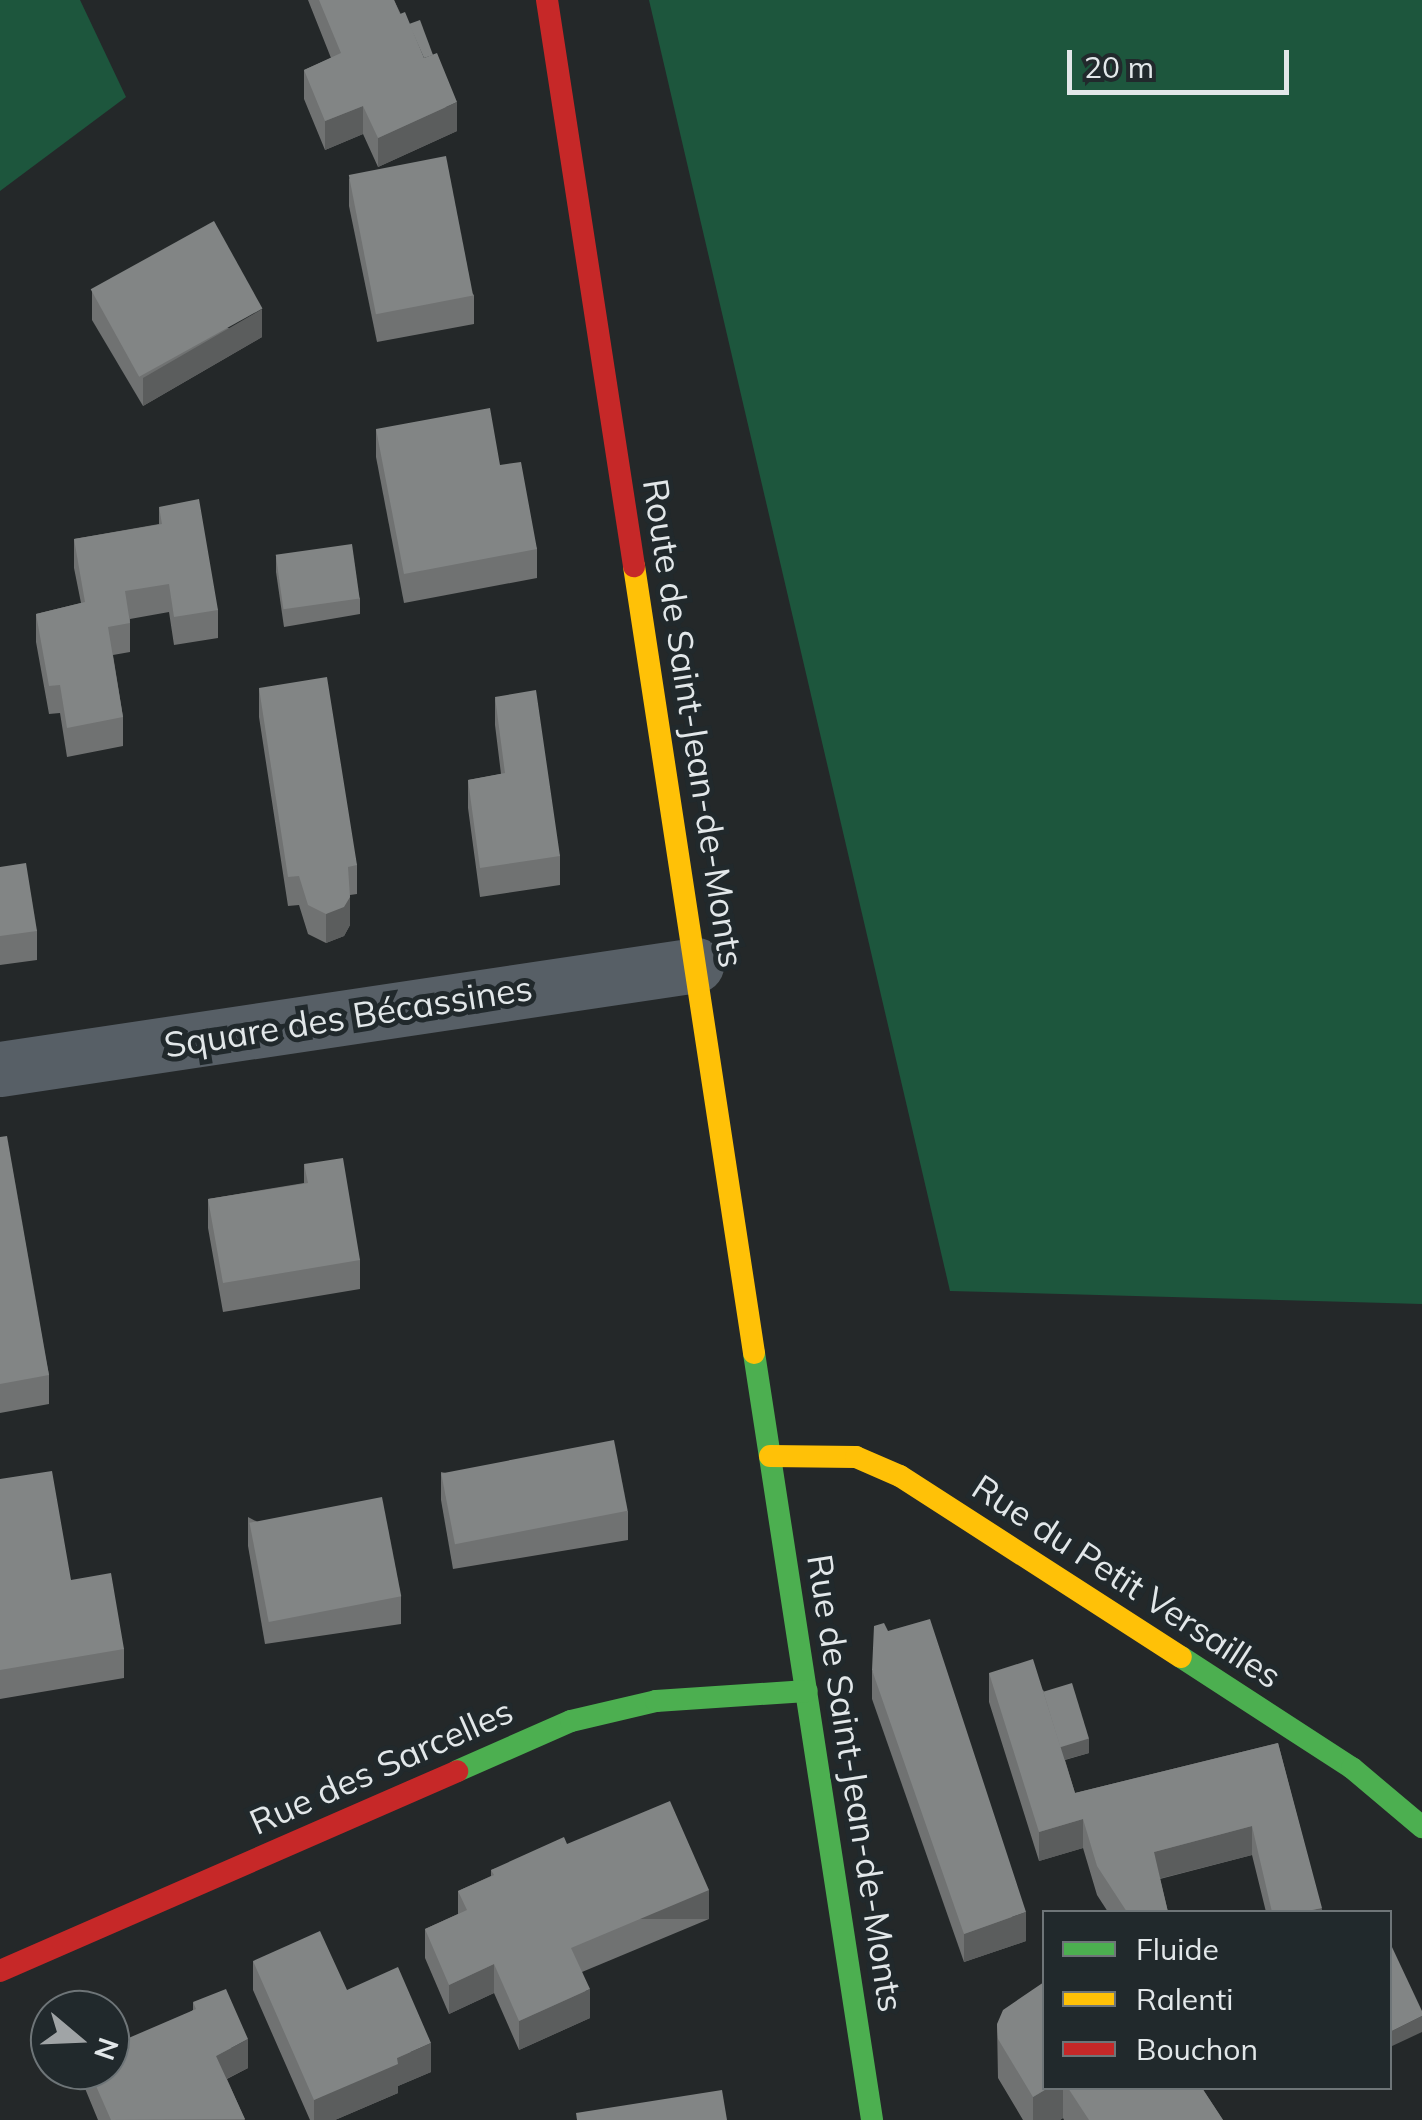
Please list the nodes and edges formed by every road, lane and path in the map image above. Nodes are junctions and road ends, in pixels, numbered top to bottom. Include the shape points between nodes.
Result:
1 (547, 0) edge
2 (696, 964) junction
3 (0, 1069) edge
4 (770, 1456) junction
5 (807, 1691) junction
6 (1422, 1827) edge
7 (0, 1971) edge
8 (872, 2120) edge

1 - 2 main road, Route de Saint-Jean-de-Monts
2 - 3 street, Square des Bécassines
2 - 4 main road, Route de Saint-Jean-de-Monts
4 - 5 main road, Rue de Saint-Jean-de-Monts
4 - 6 main road, Rue du Petit Versailles via 856,1457 900,1476 1352,1768
5 - 7 main road, Rue des Sarcelles via 656,1701 571,1721
5 - 8 main road, Rue de Saint-Jean-de-Monts

